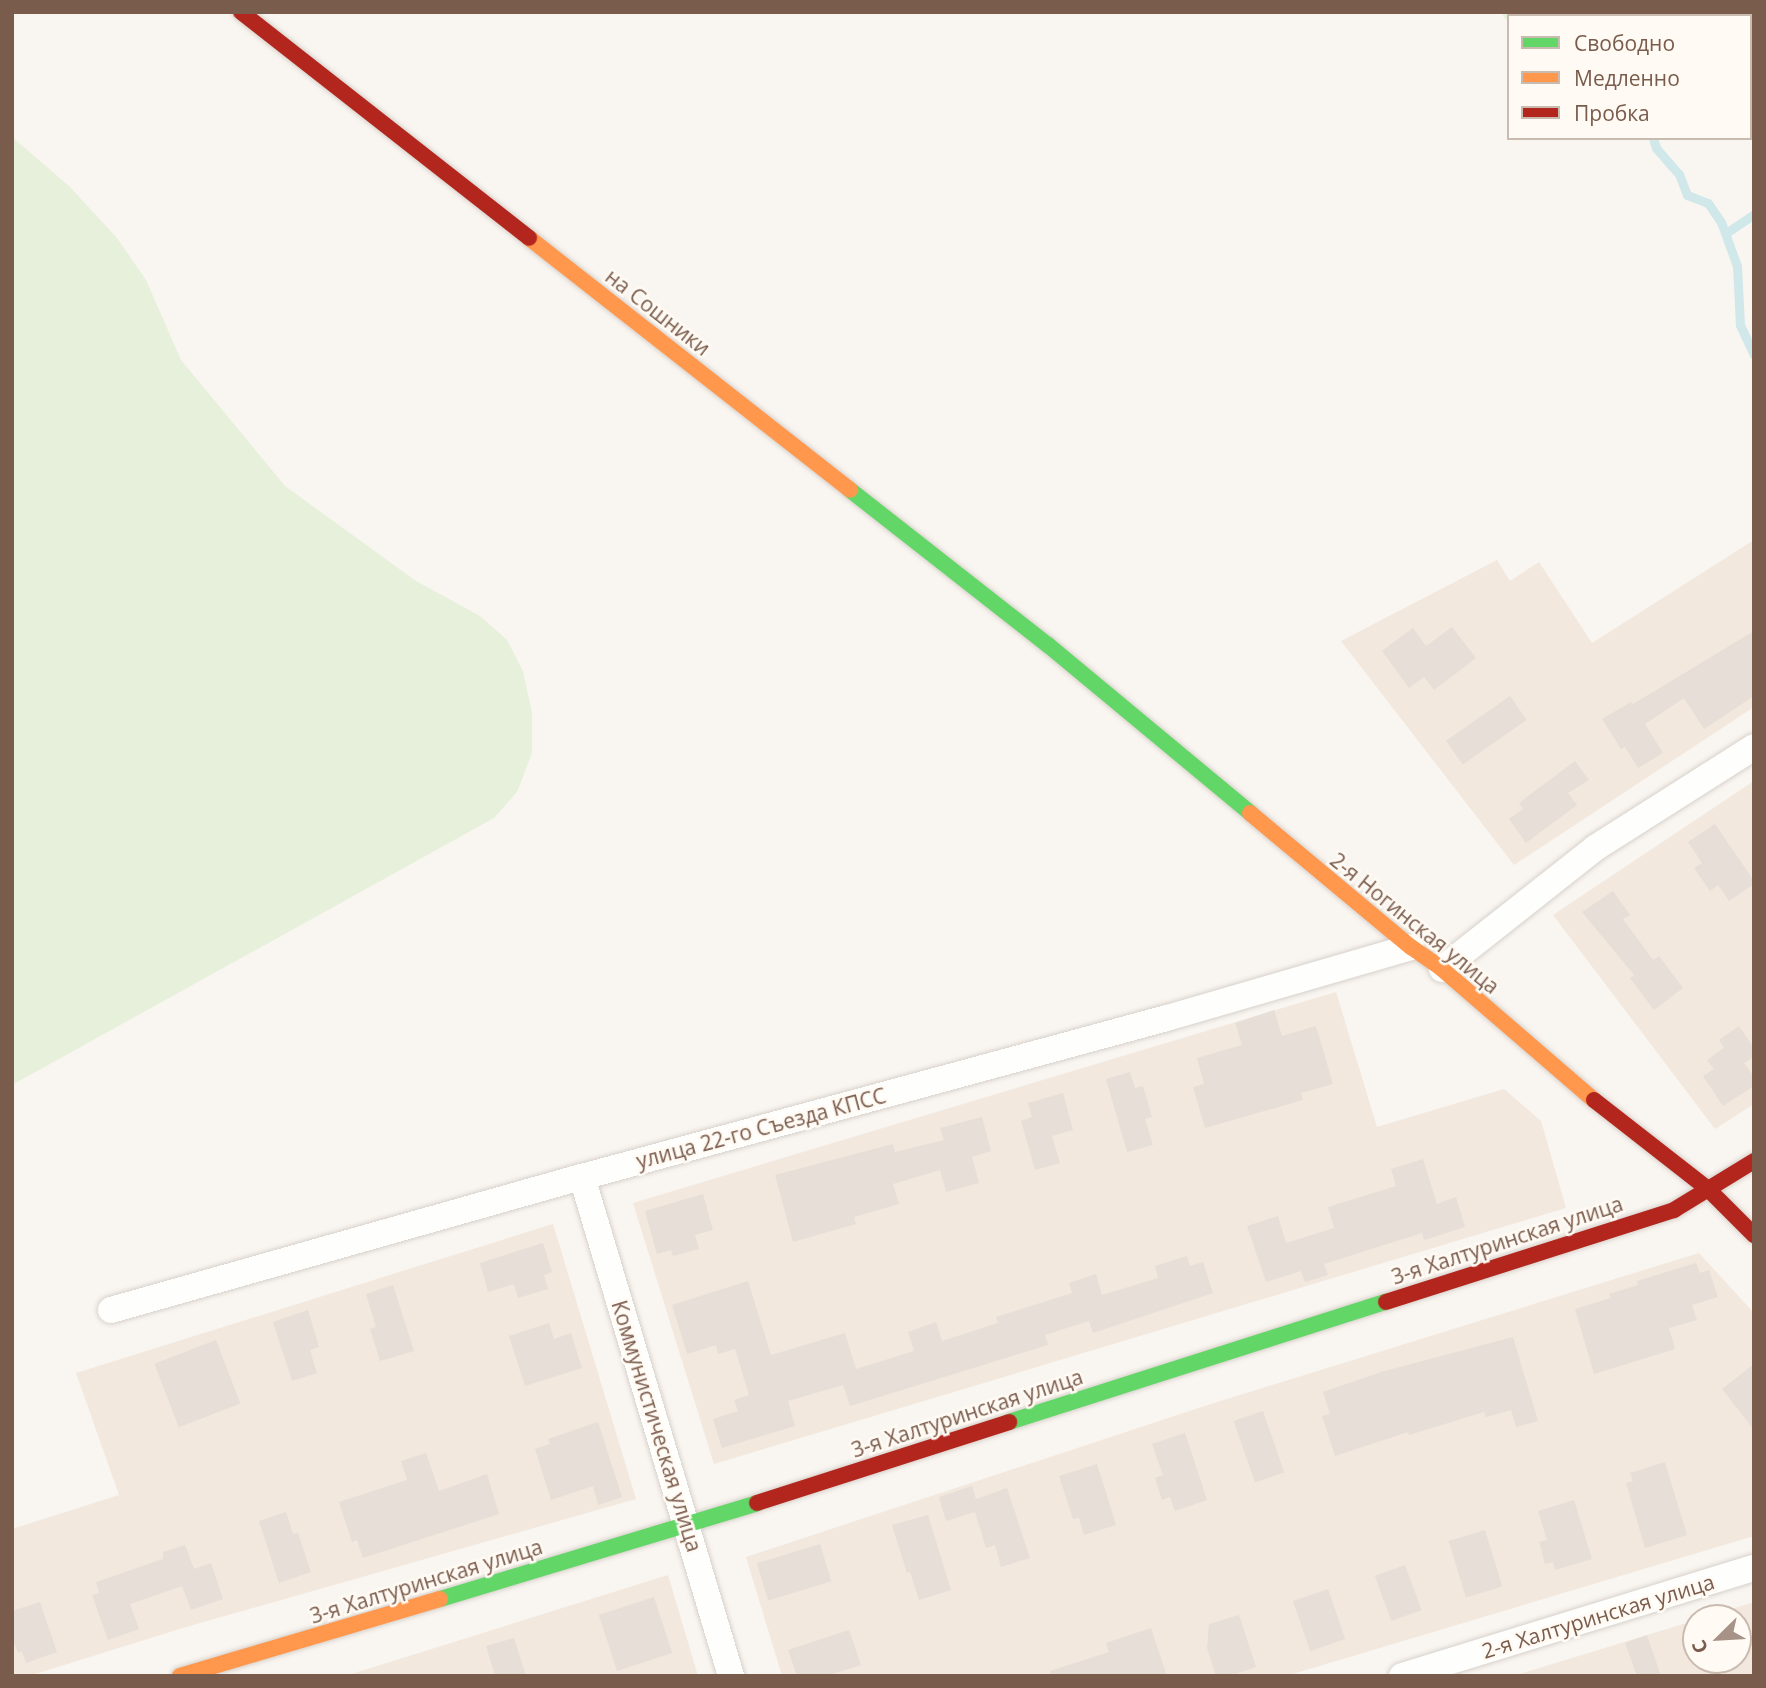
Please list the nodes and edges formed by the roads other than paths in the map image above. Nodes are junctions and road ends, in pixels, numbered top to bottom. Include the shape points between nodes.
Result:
1 (241, 12) edge
2 (1048, 645) joint
3 (1754, 747) edge
4 (1410, 947) junction
5 (1442, 969) junction
6 (1754, 1161) edge
7 (582, 1177) junction
8 (1709, 1189) junction
9 (1754, 1235) edge
10 (111, 1310) dead end
11 (687, 1525) junction
12 (1754, 1568) edge
13 (180, 1676) edge
14 (731, 1676) edge
15 (1402, 1676) edge

1 - 2 street, на Сошники
2 - 4 street, 2-я Ногинская улица
3 - 5 street via 1595,848
4 - 5 street, 2-я Ногинская улица
4 - 7 street, улица 22-го Съезда КПСС
5 - 8 street, 2-я Ногинская улица via 1564,1077
6 - 8 street, 3-я Халтуринская улица
7 - 10 street, улица 22-го Съезда КПСС
7 - 11 street, Коммунистическая улица
8 - 9 street, 2-я Ногинская улица
8 - 11 street, 3-я Халтуринская улица via 1674,1210
11 - 13 street, 3-я Халтуринская улица
11 - 14 street, Коммунистическая улица
12 - 15 street, 2-я Халтуринская улица

